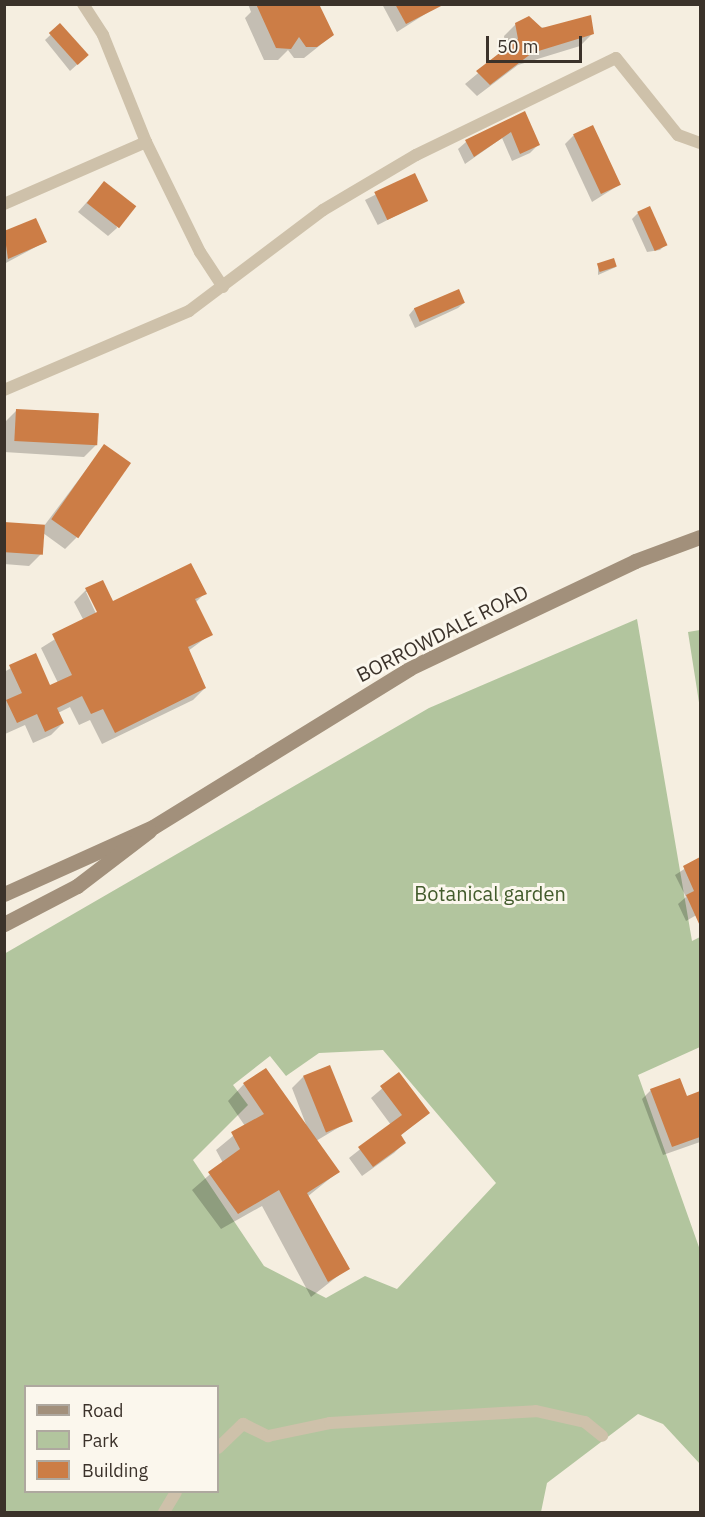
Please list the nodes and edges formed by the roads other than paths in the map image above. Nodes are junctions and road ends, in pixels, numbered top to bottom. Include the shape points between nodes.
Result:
1 (83, 4) edge
2 (146, 142) junction
3 (700, 143) edge
4 (4, 204) edge
5 (223, 287) junction
6 (4, 390) edge
7 (700, 537) edge
8 (153, 827) junction
9 (4, 894) edge
10 (4, 924) edge
11 (602, 1436) dead end
12 (219, 1447) edge
13 (175, 1493) edge
14 (164, 1512) edge

1 - 2 street via 103,35
2 - 4 street
2 - 5 street
3 - 5 street via 678,135 616,58 385,174 323,210
5 - 6 street via 160,325
7 - 8 main road, BORROWDALE ROAD via 635,561 410,668
8 - 9 main road, BORROWDALE ROAD
8 - 10 main road, BORROWDALE ROAD via 77,886
11 - 12 street via 585,1422 536,1411 330,1423 268,1436 243,1424
13 - 14 street

